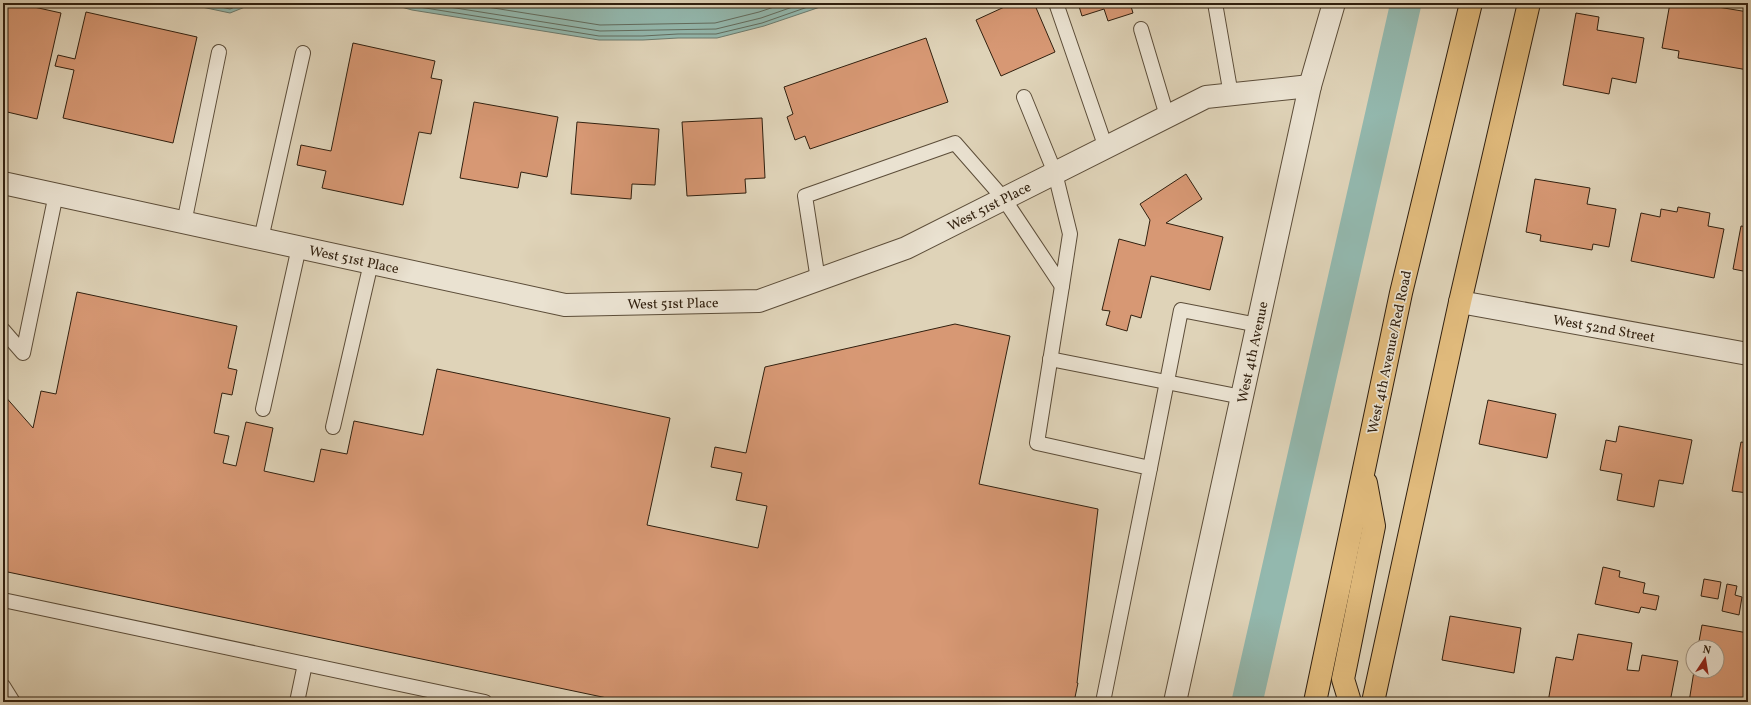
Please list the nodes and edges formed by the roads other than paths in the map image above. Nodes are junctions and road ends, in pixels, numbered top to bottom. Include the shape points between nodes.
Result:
1 (1056, 3) edge
2 (1215, 3) edge
3 (1334, 3) edge
4 (1471, 3) edge
5 (1529, 3) edge
6 (1141, 29) dead end
7 (219, 52) dead end
8 (303, 52) dead end
9 (1310, 86) junction
10 (1231, 94) junction
11 (1024, 97) dead end
12 (1167, 116) junction
13 (1106, 148) junction
14 (1056, 173) junction
15 (3, 183) edge
16 (56, 194) junction
17 (1004, 199) junction
18 (184, 223) junction
19 (262, 240) junction
20 (299, 248) junction
21 (371, 263) junction
22 (818, 280) junction
23 (1062, 286) junction
24 (1460, 302) junction
25 (1258, 325) junction
26 (3, 330) edge
27 (1748, 354) edge
28 (1050, 359) junction
29 (1167, 382) junction
30 (1242, 397) junction
31 (263, 409) dead end
32 (333, 427) dead end
33 (1150, 468) junction
34 (1364, 470) junction
35 (3, 600) edge
36 (305, 664) junction
37 (3, 686) edge
38 (13, 702) edge
39 (297, 702) edge
40 (484, 702) edge
41 (1103, 702) edge
42 (1175, 702) edge
43 (1315, 702) edge
44 (1350, 702) edge
45 (1373, 702) edge

1 - 13 lane
2 - 10 lane
3 - 9 street, West 4th Avenue
4 - 34 main road, West 4th Avenue/Red Road via 1401,293
5 - 24 main road
6 - 12 lane
7 - 18 lane
8 - 19 lane
9 - 10 street, West 51st Place
9 - 25 street, West 4th Avenue
10 - 12 street, West 51st Place via 1206,97
11 - 14 lane
12 - 13 street, West 51st Place
13 - 14 street, West 51st Place
14 - 17 street, West 51st Place
14 - 23 lane via 1070,234
15 - 16 street, West 51st Place
16 - 18 street, West 51st Place
16 - 26 lane via 23,353
17 - 22 street, West 51st Place via 906,248
17 - 22 lane via 955,143 805,196
17 - 23 lane
18 - 19 street, West 51st Place
19 - 20 street, West 51st Place
20 - 21 street, West 51st Place
20 - 31 lane
21 - 22 street, West 51st Place via 565,305 759,301
21 - 32 lane
23 - 28 lane
24 - 27 street, West 52nd Street
24 - 45 main road
25 - 29 lane via 1181,310
25 - 30 street, West 4th Avenue
28 - 29 lane
28 - 33 lane via 1037,443
29 - 30 lane
29 - 33 lane
30 - 42 street, West 4th Avenue
33 - 41 lane
34 - 43 main road, West 4th Avenue/Red Road
34 - 44 main road via 1374,526 1343,679
35 - 36 lane
36 - 39 lane
36 - 40 lane
37 - 38 lane

